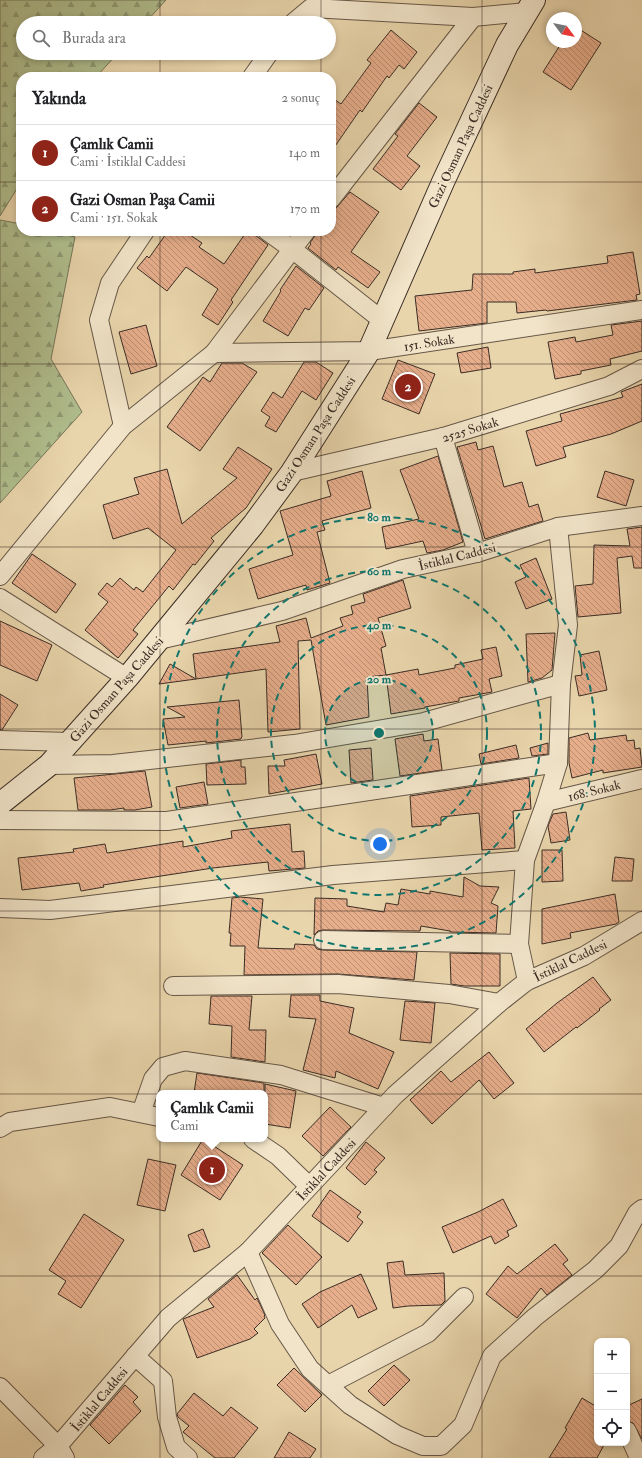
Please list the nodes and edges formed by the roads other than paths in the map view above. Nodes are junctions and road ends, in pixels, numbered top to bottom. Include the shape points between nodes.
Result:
1 (530, 6) edge
2 (302, 16) edge
3 (473, 17) junction
4 (264, 60) edge
5 (256, 72) edge
6 (336, 194) edge
7 (142, 236) edge
8 (273, 236) edge
9 (302, 236) edge
10 (292, 249) junction
11 (642, 310) edge
12 (383, 321) junction
13 (370, 351) junction
14 (214, 353) junction
15 (642, 370) edge
16 (123, 426) junction
17 (443, 437) junction
18 (292, 472) junction
19 (642, 516) edge
20 (558, 527) junction
21 (477, 553) junction
22 (0, 576) edge
23 (0, 598) edge
24 (159, 640) junction
25 (127, 678) junction
26 (561, 684) junction
27 (0, 740) edge
28 (70, 742) junction
29 (558, 763) junction
30 (49, 765) junction
31 (642, 779) edge
32 (546, 802) junction
33 (0, 804) edge
34 (0, 820) edge
35 (525, 860) junction
36 (0, 908) edge
37 (642, 921) edge
38 (323, 940) dead end
39 (519, 944) junction
40 (527, 981) junction
41 (173, 986) dead end
42 (499, 1003) junction
43 (384, 1107) junction
44 (141, 1113) junction
45 (156, 1116) edge
46 (0, 1128) edge
47 (257, 1142) edge
48 (309, 1186) junction
49 (642, 1209) edge
50 (248, 1252) junction
51 (464, 1297) dead end
52 (135, 1356) junction
53 (328, 1385) junction
54 (0, 1387) edge
55 (630, 1438) edge
56 (62, 1452) edge
57 (43, 1458) edge
58 (188, 1458) edge
59 (639, 1458) edge

1 - 3 street
1 - 12 street, Gazi Osman Paşa Caddesi via 500,59
2 - 3 street via 311,8
3 - 6 street
4 - 5 street
7 - 16 street via 110,283 99,320
8 - 10 street
9 - 10 street
10 - 12 street
10 - 14 street
11 - 13 street, 151. Sokak
12 - 13 street, Gazi Osman Paşa Caddesi
13 - 14 street, 151. Sokak
13 - 18 street, Gazi Osman Paşa Caddesi
14 - 16 street
15 - 17 street, 2525 Sokak via 609,386
16 - 22 street
17 - 18 street, 2525 Sokak
17 - 21 street
18 - 24 street, Gazi Osman Paşa Caddesi via 253,525
19 - 20 street, İstiklal Caddesi
20 - 21 street, İstiklal Caddesi
20 - 26 street via 568,625
21 - 24 street, İstiklal Caddesi via 403,569 282,611
23 - 25 street
24 - 25 street, Gazi Osman Paşa Caddesi
25 - 28 street, Gazi Osman Paşa Caddesi
26 - 29 street
26 - 30 street via 424,722 294,744 113,764
27 - 28 street
28 - 30 street, Gazi Osman Paşa Caddesi
29 - 32 street
29 - 34 street via 167,820
30 - 33 street, Gazi Osman Paşa Caddesi
31 - 32 street, 168. Sokak
32 - 35 street
35 - 36 street via 333,876 50,910
35 - 39 street
37 - 40 street, İstiklal Caddesi via 584,956
38 - 39 street
39 - 40 street
40 - 42 street, İstiklal Caddesi
41 - 42 street via 338,984 449,994
42 - 43 street, İstiklal Caddesi
43 - 44 street via 281,1075 185,1061 163,1067 153,1080
43 - 48 street, İstiklal Caddesi
44 - 45 street
44 - 46 street via 110,1107 10,1122
47 - 48 street via 278,1156
48 - 50 street, İstiklal Caddesi
49 - 53 street via 637,1213 620,1246 492,1356 464,1425 441,1446 423,1446 396,1435 350,1405
50 - 52 street, İstiklal Caddesi via 168,1318
50 - 53 street via 280,1324 310,1369
51 - 53 street via 428,1333
52 - 56 street, İstiklal Caddesi
52 - 58 street via 164,1381 167,1418 176,1447
54 - 56 street
55 - 59 street
56 - 57 street, İstiklal Caddesi

